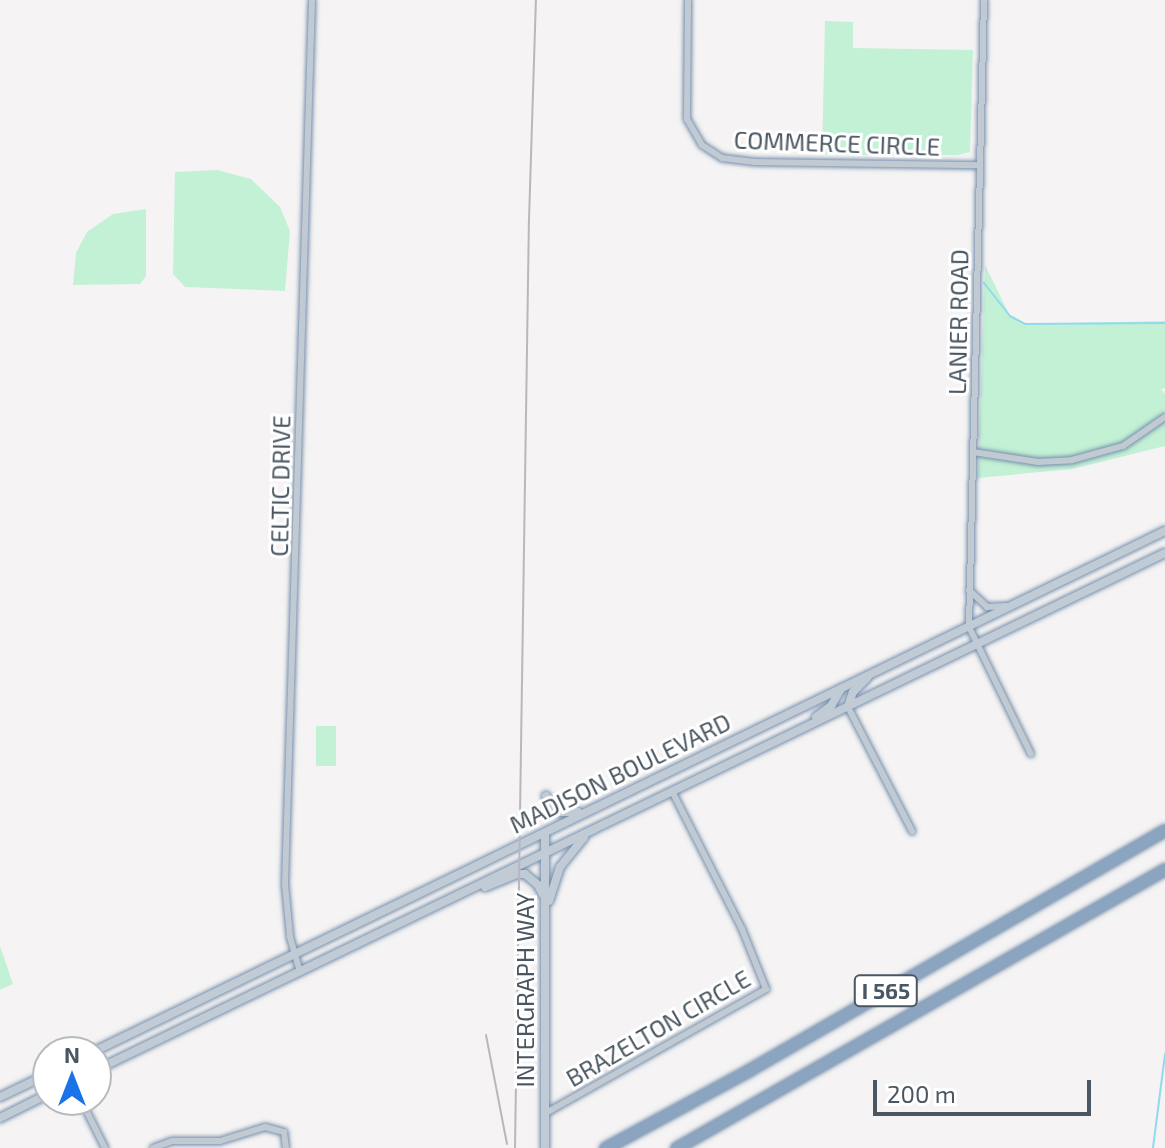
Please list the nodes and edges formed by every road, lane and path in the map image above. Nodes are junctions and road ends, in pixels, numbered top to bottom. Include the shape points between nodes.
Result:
1 (312, 0) edge
2 (688, 0) edge
3 (984, 0) edge
4 (979, 165) junction
5 (1165, 417) edge
6 (973, 452) junction
7 (1165, 531) edge
8 (1129, 548) junction
9 (1165, 553) edge
10 (1138, 566) junction
11 (969, 589) junction
12 (1014, 605) junction
13 (969, 627) junction
14 (978, 643) junction
15 (877, 669) junction
16 (842, 687) junction
17 (848, 707) junction
18 (803, 727) junction
19 (1031, 754) dead end
20 (634, 788) junction
21 (672, 791) junction
22 (546, 796) dead end
23 (592, 830) junction
24 (1165, 830) edge
25 (912, 831) dead end
26 (545, 833) junction
27 (545, 852) junction
28 (1162, 871) edge
29 (457, 895) junction
30 (545, 899) junction
31 (546, 913) junction
32 (293, 952) junction
33 (300, 972) junction
34 (166, 1017) junction
35 (173, 1033) junction
36 (112, 1043) edge
37 (112, 1062) edge
38 (32, 1082) edge
39 (0, 1097) edge
40 (32, 1102) edge
41 (546, 1113) junction
42 (89, 1116) edge
43 (0, 1118) edge
44 (105, 1148) edge
45 (153, 1148) edge
46 (286, 1148) edge
47 (545, 1148) edge
48 (605, 1148) edge
49 (676, 1148) edge

1 - 32 street, CELTIC DRIVE via 285,884
2 - 4 street, COMMERCE CIRCLE via 687,119 695,136 722,158
3 - 4 street, LANIER ROAD
4 - 6 street, LANIER ROAD
5 - 6 street via 1123,446 1082,458 1038,462
6 - 11 street, LANIER ROAD
7 - 8 main road, MADISON BOULEVARD
8 - 10 main road
8 - 12 main road, MADISON BOULEVARD
9 - 10 main road, MADISON BOULEVARD
10 - 14 main road, MADISON BOULEVARD
11 - 12 street via 987,607
11 - 13 street, LANIER ROAD
12 - 13 main road, MADISON BOULEVARD
13 - 14 street, LANIER ROAD
13 - 15 main road, MADISON BOULEVARD
14 - 17 main road, MADISON BOULEVARD
14 - 19 street, LANIER ROAD
15 - 16 main road, MADISON BOULEVARD
15 - 17 main road via 853,692
16 - 18 main road via 831,706
16 - 20 main road, MADISON BOULEVARD
17 - 18 main road, MADISON BOULEVARD
17 - 25 street
18 - 21 main road, MADISON BOULEVARD
20 - 22 main road via 568,815 552,808
20 - 26 main road, MADISON BOULEVARD
21 - 23 main road, MADISON BOULEVARD
21 - 41 street, BRAZELTON CIRCLE via 742,929 766,989
23 - 27 main road, MADISON BOULEVARD
23 - 31 main road via 560,867
24 - 48 highway, I 565
26 - 27 main road, INTERGRAPH WAY
26 - 32 main road, MADISON BOULEVARD
27 - 29 main road, MADISON BOULEVARD
27 - 30 main road, INTERGRAPH WAY
28 - 49 highway, I 565
29 - 30 main road via 525,874
29 - 33 main road, MADISON BOULEVARD
30 - 31 main road, INTERGRAPH WAY
31 - 41 main road, INTERGRAPH WAY
32 - 33 street, CELTIC DRIVE
32 - 34 main road, MADISON BOULEVARD
33 - 35 main road, MADISON BOULEVARD
34 - 35 street
34 - 36 main road, MADISON BOULEVARD
35 - 37 main road, MADISON BOULEVARD
38 - 39 main road
40 - 43 main road
41 - 47 main road, INTERGRAPH WAY
42 - 44 street
45 - 46 street via 172,1141 220,1141 265,1127 284,1132

